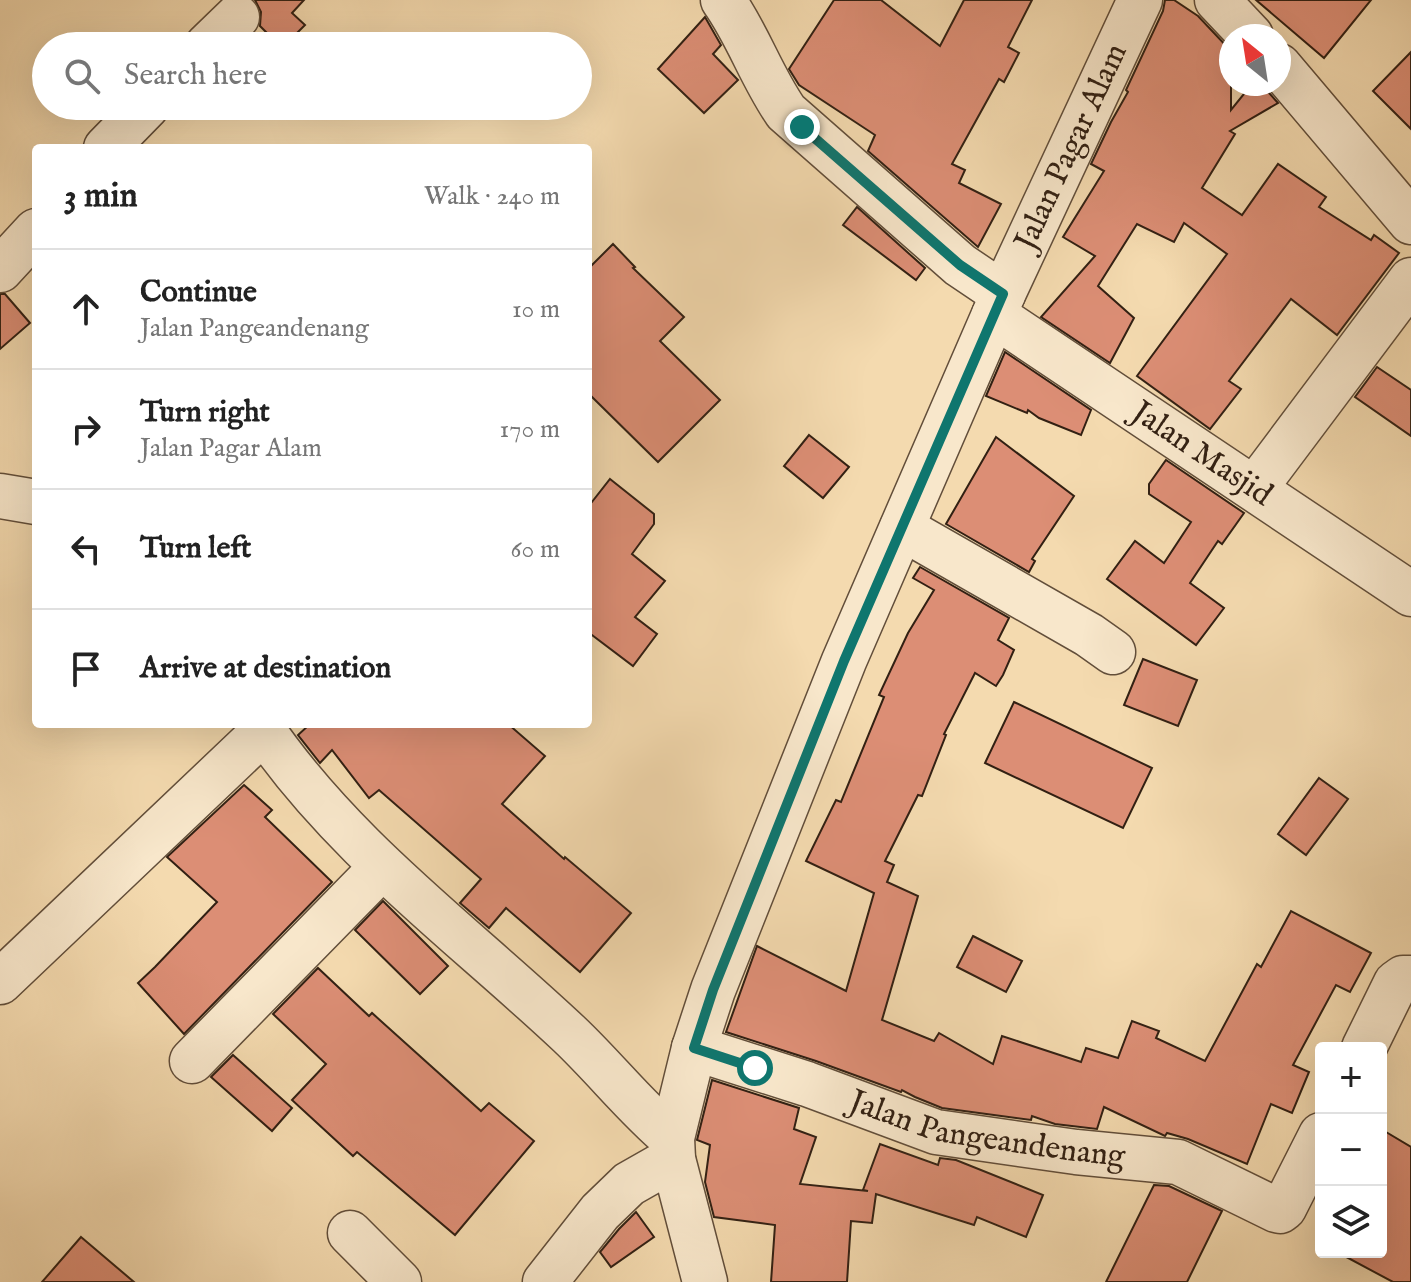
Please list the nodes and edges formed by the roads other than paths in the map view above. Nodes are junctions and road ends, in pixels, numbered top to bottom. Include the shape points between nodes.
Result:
1 (723, 0) edge
2 (1140, 0) edge
3 (1217, 0) edge
4 (1240, 24) edge
5 (1291, 80) edge
6 (133, 120) edge
7 (110, 144) edge
8 (1411, 222) edge
9 (32, 235) edge
10 (0, 270) edge
11 (1411, 280) edge
12 (999, 305) junction
13 (1255, 488) junction
14 (0, 496) edge
15 (32, 501) edge
16 (902, 528) junction
17 (1411, 594) edge
18 (1113, 652) dead end
19 (261, 728) edge
20 (263, 728) edge
21 (382, 867) junction
22 (1411, 978) edge
23 (0, 982) edge
24 (1367, 1042) edge
25 (694, 1048) junction
26 (192, 1061) dead end
27 (1315, 1147) edge
28 (672, 1149) junction
29 (350, 1233) dead end
30 (399, 1282) edge
31 (545, 1282) edge
32 (705, 1282) edge

1 - 12 street, Jalan Masjid via 786,112
2 - 12 street, Jalan Pagar Alam
3 - 4 street
5 - 8 street
6 - 7 street
9 - 10 street
11 - 13 street
12 - 13 street, Jalan Masjid
12 - 16 street, Jalan Pagar Alam
13 - 17 street, Jalan Masjid
14 - 15 street
16 - 18 street
16 - 25 street, Jalan Pagar Alam via 844,661
19 - 23 street
20 - 21 street via 327,811
21 - 26 street
21 - 28 street via 570,1036
22 - 24 street via 1396,983
25 - 27 street, Jalan Pangeandenang via 936,1132 1178,1162 1280,1211
25 - 28 street, Jalan Pagar Alam
28 - 31 street via 600,1212
28 - 32 street, Jalan Pagar Alam
29 - 30 street

